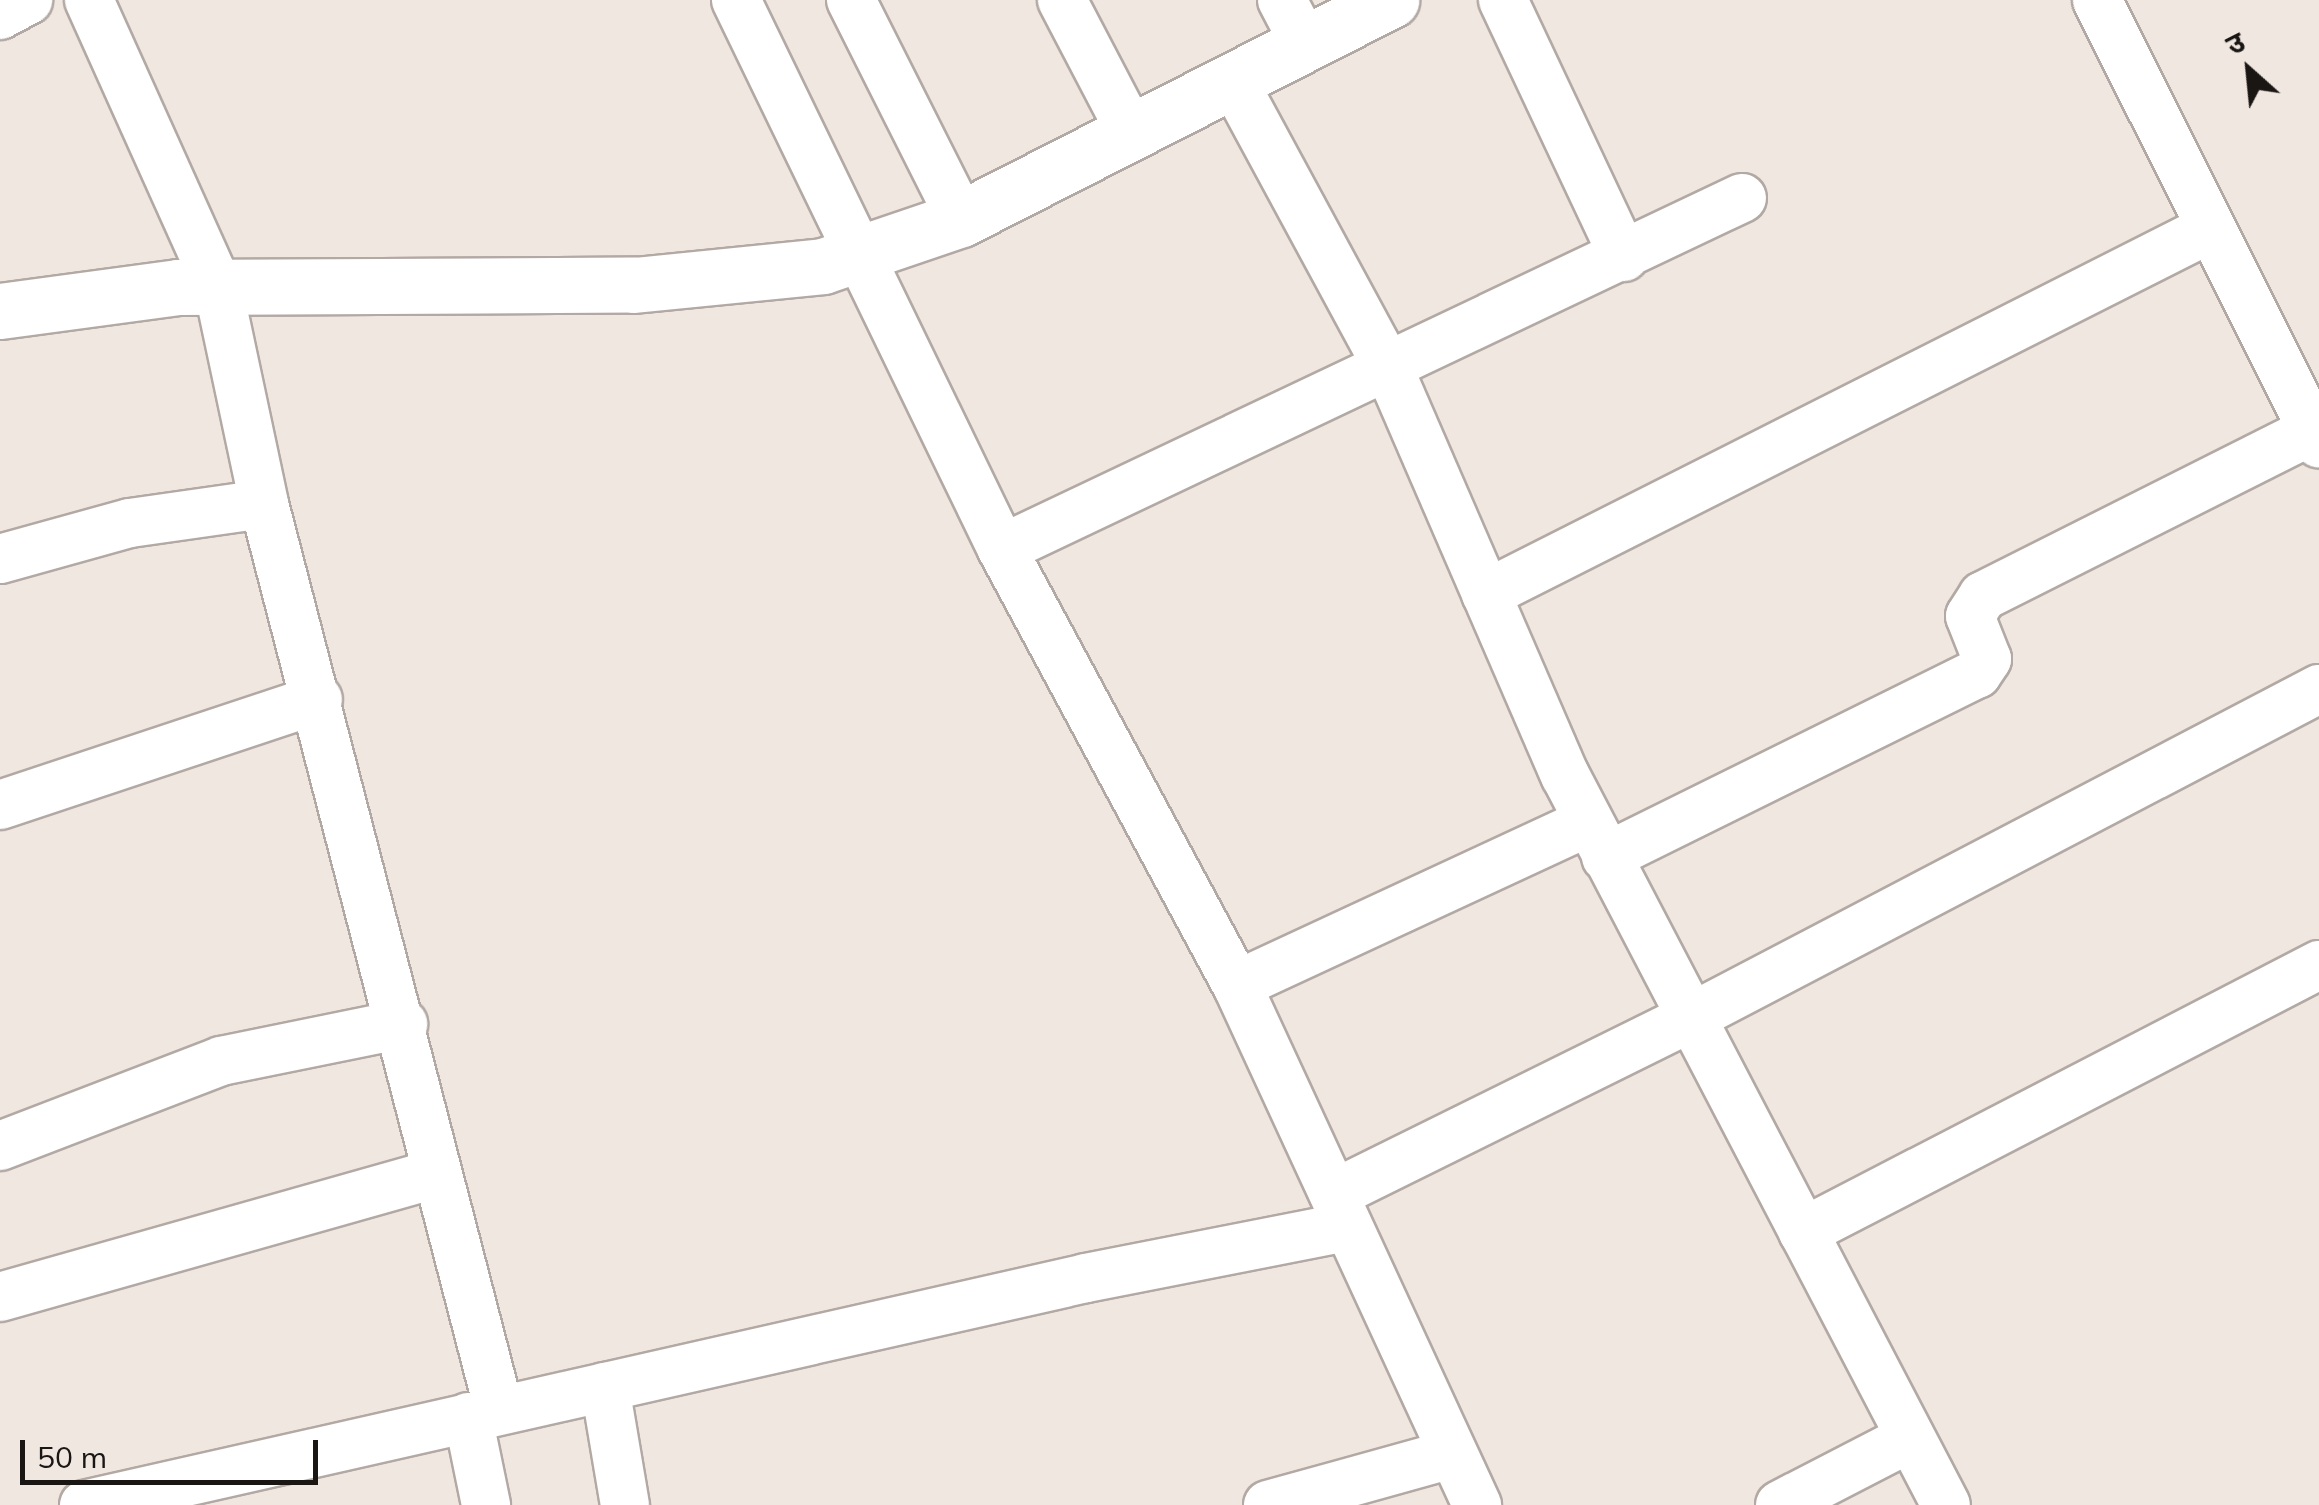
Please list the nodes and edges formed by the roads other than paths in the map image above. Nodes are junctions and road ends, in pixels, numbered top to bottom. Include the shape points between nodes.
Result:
1 (28, 0) edge
2 (89, 0) edge
3 (736, 0) edge
4 (850, 0) edge
5 (1062, 0) edge
6 (1391, 0) edge
7 (1504, 0) edge
8 (2097, 0) edge
9 (0, 15) edge
10 (1293, 22) edge
11 (1233, 81) junction
12 (1131, 132) junction
13 (1742, 198) dead end
14 (961, 219) junction
15 (2212, 228) junction
16 (854, 256) junction
17 (1624, 257) junction
18 (218, 287) junction
19 (0, 312) edge
20 (1390, 369) junction
21 (2316, 437) edge
22 (264, 504) junction
23 (1002, 549) junction
24 (0, 559) edge
25 (1486, 594) junction
26 (2319, 689) edge
27 (318, 699) junction
28 (0, 805) edge
29 (1597, 839) junction
30 (2319, 965) edge
31 (1237, 985) junction
32 (1688, 1019) junction
33 (403, 1024) junction
34 (0, 1146) edge
35 (436, 1174) junction
36 (1340, 1211) junction
37 (1803, 1232) junction
38 (0, 1298) edge
39 (605, 1387) junction
40 (483, 1414) junction
41 (1910, 1438) junction
42 (1452, 1454) junction
43 (84, 1505) edge
44 (486, 1505) edge
45 (625, 1505) edge
46 (1268, 1505) edge
47 (1477, 1505) edge
48 (1780, 1505) edge
49 (1946, 1505) edge

1 - 9 street
2 - 18 street
3 - 16 street
4 - 14 street
5 - 12 street
6 - 10 street
7 - 17 street
8 - 15 street
10 - 11 street
11 - 12 street
11 - 20 street
12 - 14 street
13 - 17 street
14 - 16 street
15 - 21 street
15 - 25 street
16 - 18 street via 822,266 634,285
16 - 23 street
17 - 20 street
18 - 19 street
18 - 22 street
20 - 23 street
20 - 25 street
21 - 29 street via 1983,596 1970,616 1988,658 1977,674
22 - 24 street via 130,523
22 - 27 street
23 - 31 street
25 - 29 street
26 - 32 street
27 - 28 street
27 - 33 street
29 - 31 street
29 - 32 street
30 - 37 street
31 - 36 street
32 - 36 street
32 - 37 street
33 - 34 street via 221,1061
33 - 35 street
35 - 38 street
35 - 40 street
36 - 39 street via 1086,1278
36 - 42 street
37 - 41 street
39 - 40 street
39 - 45 street
40 - 43 street
40 - 44 street
41 - 48 street
41 - 49 street
42 - 46 street
42 - 47 street

